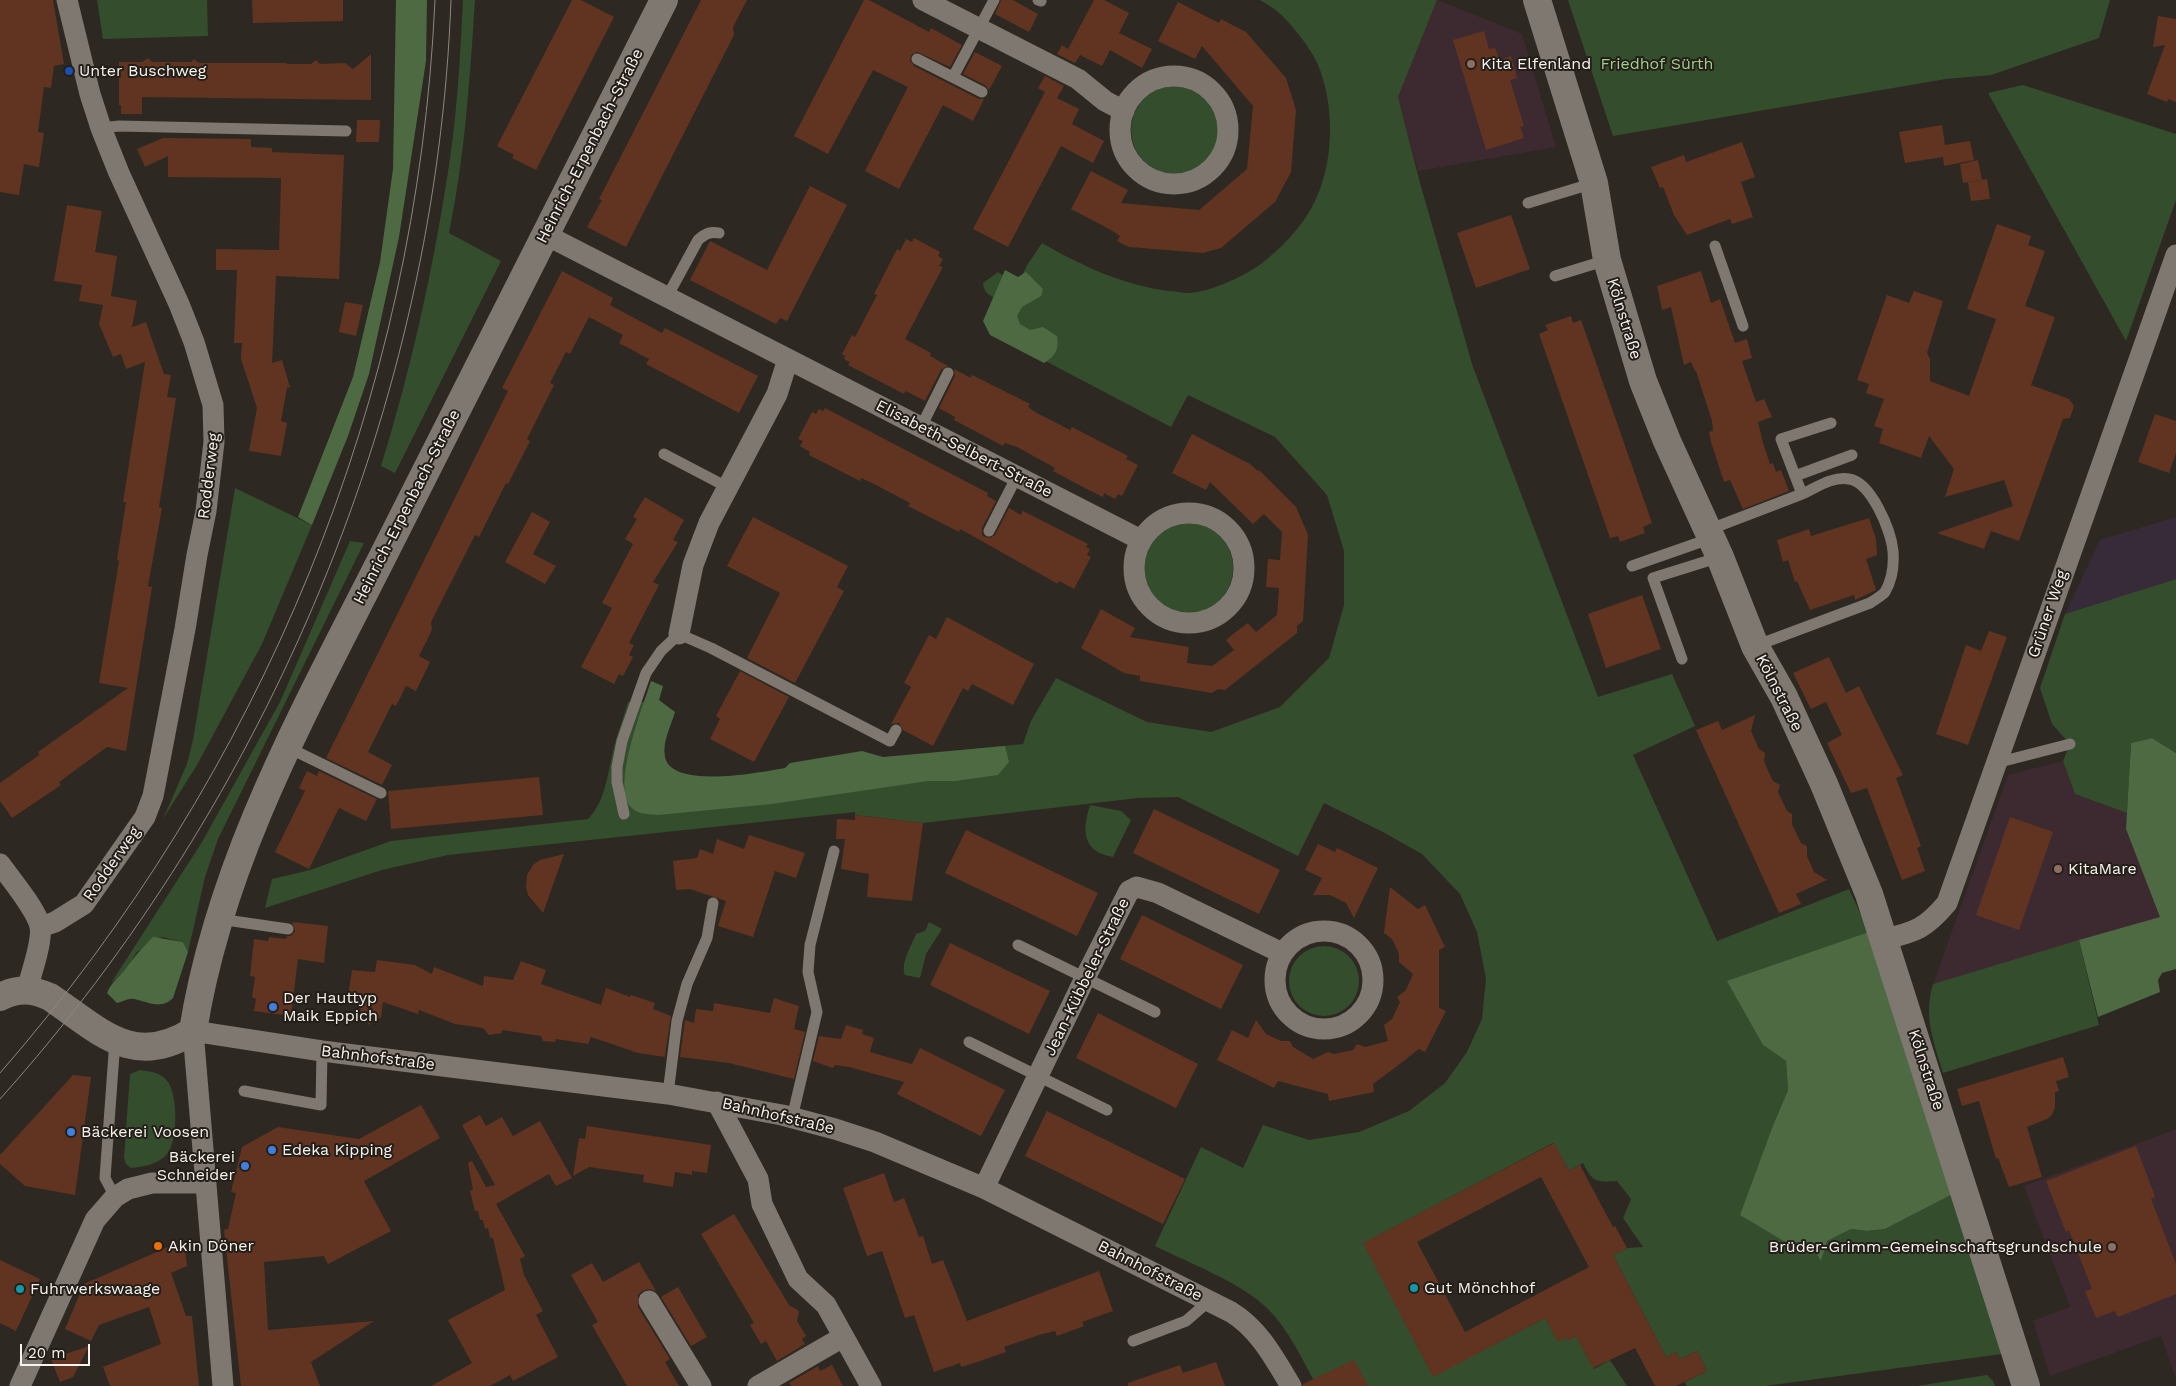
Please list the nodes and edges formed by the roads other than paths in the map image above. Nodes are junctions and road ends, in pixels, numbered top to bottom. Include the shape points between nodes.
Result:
1 (68, 0) edge
2 (664, 0) edge
3 (923, 0) edge
4 (994, 0) edge
5 (1537, 0) edge
6 (978, 30) junction
7 (917, 59) dead end
8 (953, 77) junction
9 (982, 92) dead end
10 (1124, 111) junction
11 (101, 128) junction
12 (346, 131) dead end
13 (1594, 183) junction
14 (1528, 203) dead end
15 (719, 233) dead end
16 (546, 235) junction
17 (1714, 246) dead end
18 (2176, 255) edge
19 (1607, 260) junction
20 (1554, 276) dead end
21 (667, 297) junction
22 (1743, 326) dead end
23 (788, 359) junction
24 (948, 373) dead end
25 (1832, 423) dead end
26 (921, 426) junction
27 (664, 454) dead end
28 (1852, 456) dead end
29 (1017, 476) junction
30 (1795, 476) junction
31 (727, 487) junction
32 (1802, 494) junction
33 (989, 531) dead end
34 (1141, 540) junction
35 (1714, 541) junction
36 (1632, 566) dead end
37 (679, 634) junction
38 (1755, 646) junction
39 (1682, 659) dead end
40 (896, 730) dead end
41 (2070, 744) dead end
42 (288, 747) junction
43 (1996, 763) junction
44 (381, 793) dead end
45 (624, 814) dead end
46 (834, 851) dead end
47 (0, 864) edge
48 (713, 903) dead end
49 (219, 919) junction
50 (40, 927) junction
51 (288, 929) dead end
52 (1885, 939) junction
53 (1018, 945) dead end
54 (1282, 953) junction
55 (1085, 978) junction
56 (27, 989) junction
57 (0, 997) edge
58 (1155, 1012) dead end
59 (193, 1031) junction
60 (115, 1040) junction
61 (969, 1042) dead end
62 (322, 1051) junction
63 (1038, 1076) junction
64 (244, 1092) dead end
65 (668, 1094) junction
66 (717, 1102) junction
67 (1107, 1110) dead end
68 (792, 1118) junction
69 (206, 1183) junction
70 (984, 1188) junction
71 (115, 1197) junction
72 (649, 1300) dead end
73 (1209, 1301) junction
74 (843, 1337) junction
75 (1133, 1341) dead end
76 (20, 1386) edge
77 (223, 1386) edge
78 (701, 1386) edge
79 (758, 1386) edge
80 (871, 1386) edge
81 (1291, 1386) edge
82 (2026, 1386) edge

1 - 11 street, Rodderweg
2 - 16 street, Heinrich-Erpenbach-Straße
3 - 6 street
4 - 6 lane
5 - 13 street, Kölnstraße
6 - 8 lane
6 - 10 street via 1078,79 1105,101
7 - 8 lane
8 - 9 lane
10 - 10 street via 1130,98 1153,80 1167,77 1195,80 1217,98 1224,111 1228,125 1223,153 1216,165 1193,180 1180,184 1153,180 1141,173 1124,151 1120,138
11 - 12 lane
11 - 50 street, Rodderweg via 194,342 213,405 214,442 206,511 153,796 145,817 84,904 55,922
13 - 14 lane
13 - 19 street, Kölnstraße
15 - 21 lane via 712,231 698,240
16 - 21 street, Elisabeth-Selbert-Straße
16 - 42 street, Heinrich-Erpenbach-Straße
17 - 22 lane
18 - 43 street, Grüner Weg
19 - 20 lane
19 - 35 street, Kölnstraße via 1643,381
21 - 23 street, Elisabeth-Selbert-Straße
23 - 26 street, Elisabeth-Selbert-Straße
23 - 31 street via 776,394
24 - 26 lane
25 - 30 lane via 1781,439
26 - 29 street, Elisabeth-Selbert-Straße
27 - 31 lane
28 - 30 lane
29 - 33 lane
29 - 34 street, Elisabeth-Selbert-Straße
30 - 32 lane
31 - 37 street via 693,566
32 - 35 lane
32 - 38 lane via 1833,480 1850,479 1864,488 1881,512 1892,549 1893,568 1884,593 1870,603
34 - 34 street via 1159,522 1172,515 1203,514 1217,520 1229,529 1243,556 1244,571 1235,600 1212,618 1198,622 1182,623 1155,612 1144,601 1134,573 1134,558
35 - 36 lane
35 - 38 street, Kölnstraße
35 - 39 lane via 1653,578
37 - 40 lane via 890,741
37 - 45 lane via 661,651 646,673 622,741 617,782
38 - 52 street, Kölnstraße via 1784,697 1824,784
41 - 43 lane
42 - 44 lane
42 - 49 street, Heinrich-Erpenbach-Straße via 248,835
43 - 52 street, Grüner Weg via 1947,903 1932,921 1913,932
46 - 68 lane via 810,945 808,972 817,1012
47 - 50 street
48 - 65 lane via 707,938 687,984 677,1021
49 - 51 lane
49 - 59 street, Heinrich-Erpenbach-Straße
50 - 56 street via 36,959
52 - 82 street, Kölnstraße
53 - 55 lane
54 - 54 street via 1274,982 1284,1010 1295,1020 1323,1030 1352,1022 1362,1012 1374,985 1368,956 1359,944 1333,931 1318,931 1304,934
54 - 55 street, Jean-Kübbeler-Straße via 1158,892 1137,887 1130,891
55 - 58 lane
55 - 63 street, Jean-Kübbeler-Straße
56 - 57 street
56 - 60 street via 50,997
59 - 60 street via 163,1046 147,1048 132,1047
59 - 62 street, Bahnhofstraße
59 - 69 street
60 - 71 lane via 105,1178
61 - 63 lane
62 - 64 lane via 321,1104
62 - 65 street, Bahnhofstraße
63 - 67 lane
63 - 70 street, Jean-Kübbeler-Straße
65 - 66 street, Bahnhofstraße
66 - 68 street, Bahnhofstraße
66 - 74 street via 758,1179 762,1204 798,1280 826,1305
68 - 70 street, Bahnhofstraße via 875,1142
69 - 71 street via 152,1183 128,1189
69 - 77 street
70 - 73 street, Bahnhofstraße
71 - 76 street via 95,1220
72 - 78 street
73 - 75 lane via 1186,1321
73 - 81 street, Bahnhofstraße via 1246,1321
74 - 79 street
74 - 80 street

